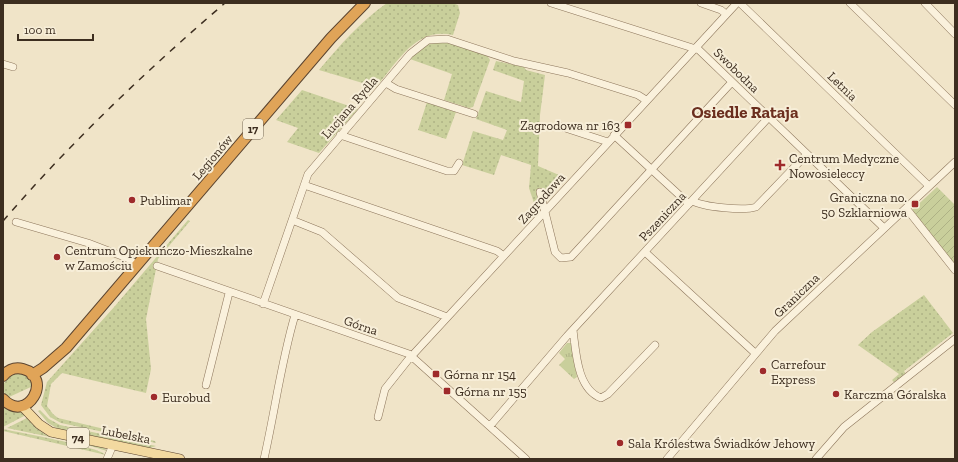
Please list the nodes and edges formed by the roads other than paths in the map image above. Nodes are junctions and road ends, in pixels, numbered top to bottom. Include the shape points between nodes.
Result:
1 (365, 3) edge
2 (700, 3) edge
3 (737, 3) edge
4 (740, 3) edge
5 (850, 3) edge
6 (925, 3) edge
7 (555, 4) edge
8 (726, 14) junction
9 (955, 34) edge
10 (692, 49) junction
11 (3, 64) edge
12 (13, 67) dead end
13 (386, 82) junction
14 (732, 82) junction
15 (646, 100) junction
16 (955, 105) edge
17 (474, 114) dead end
18 (769, 117) junction
19 (559, 126) dead end
20 (340, 135) junction
21 (614, 135) junction
22 (608, 142) junction
23 (807, 154) junction
24 (955, 162) edge
25 (459, 163) dead end
26 (652, 170) junction
27 (304, 185) junction
28 (929, 186) junction
29 (540, 192) dead end
30 (691, 202) junction
31 (906, 208) junction
32 (545, 211) junction
33 (292, 220) junction
34 (16, 222) dead end
35 (884, 228) junction
36 (645, 252) junction
37 (504, 256) junction
38 (137, 265) junction
39 (157, 266) dead end
40 (955, 270) edge
41 (229, 293) junction
42 (263, 304) junction
43 (295, 315) junction
44 (447, 317) junction
45 (573, 330) junction
46 (955, 339) edge
47 (655, 344) dead end
48 (66, 348) junction
49 (755, 354) junction
50 (412, 356) junction
51 (32, 374) junction
52 (3, 376) edge
53 (37, 385) junction
54 (206, 385) dead end
55 (32, 400) junction
56 (4, 402) edge
57 (22, 406) junction
58 (378, 417) dead end
59 (490, 426) junction
60 (45, 427) junction
61 (113, 445) junction
62 (161, 457) edge
63 (108, 459) edge
64 (180, 459) edge
65 (264, 459) edge
66 (526, 459) edge
67 (667, 459) edge
68 (816, 459) edge

1 - 38 highway, Legionów / 17 via 330,38
2 - 8 street
3 - 8 street, Zagrodowa
4 - 28 street, Letnia
5 - 16 street
6 - 9 street
7 - 10 street, Swobodna
8 - 10 street, Zagrodowa
10 - 14 street, Swobodna via 699,50
10 - 15 street, Zagrodowa
11 - 12 street
13 - 15 street, Lucjana Rydla via 414,50 434,38 447,39 508,59 596,81
13 - 17 street via 396,89
13 - 20 street, Lucjana Rydla
14 - 18 street, Swobodna
14 - 26 street
15 - 21 street, Zagrodowa
18 - 23 street, Swobodna
18 - 30 street, Pszeniczna
19 - 22 street
20 - 25 street via 447,171 454,171
20 - 27 street, Lucjana Rydla via 310,170
21 - 22 street, Zagrodowa
21 - 26 street
22 - 32 street, Zagrodowa
23 - 30 street via 756,207 703,205
23 - 35 street, Swobodna
24 - 28 street, Graniczna
26 - 30 street
26 - 32 street via 574,254 566,258 561,258 555,252
27 - 33 street, Lucjana Rydla
27 - 37 street via 497,251
28 - 31 street, Graniczna
29 - 32 street
30 - 36 street, Pszeniczna
31 - 35 street, Graniczna
31 - 40 street
32 - 37 street, Zagrodowa
33 - 42 street, Lucjana Rydla
33 - 44 street via 322,232 398,298
34 - 38 street via 88,243 128,258
35 - 49 street, Graniczna via 787,319
36 - 45 street, Pszeniczna
36 - 49 street
37 - 44 street, Zagrodowa
38 - 48 highway, Legionów / 17
39 - 41 street, Górna
41 - 42 street, Górna
41 - 54 street
42 - 43 street, Górna
43 - 50 street, Górna
43 - 65 street
44 - 50 street, Zagrodowa
45 - 47 street via 582,377 590,391 601,398 608,394
45 - 59 street, Pszeniczna
46 - 68 street via 853,419 834,436
48 - 51 highway, Legionów / 17
48 - 53 highway, Legionów / 17 via 58,362
49 - 67 street, Graniczna
50 - 58 street, Zagrodowa via 385,389
50 - 59 street, Górna
51 - 52 highway via 24,369 15,368
51 - 53 highway
53 - 55 highway, 17
55 - 57 highway
55 - 60 main road
56 - 57 highway
57 - 60 main road, Lubelska / 74
59 - 66 street, Górna
60 - 61 main road, Lubelska / 74 via 60,434
61 - 62 main road, Lubelska / 74
61 - 63 street
62 - 64 main road, Lubelska / 74

